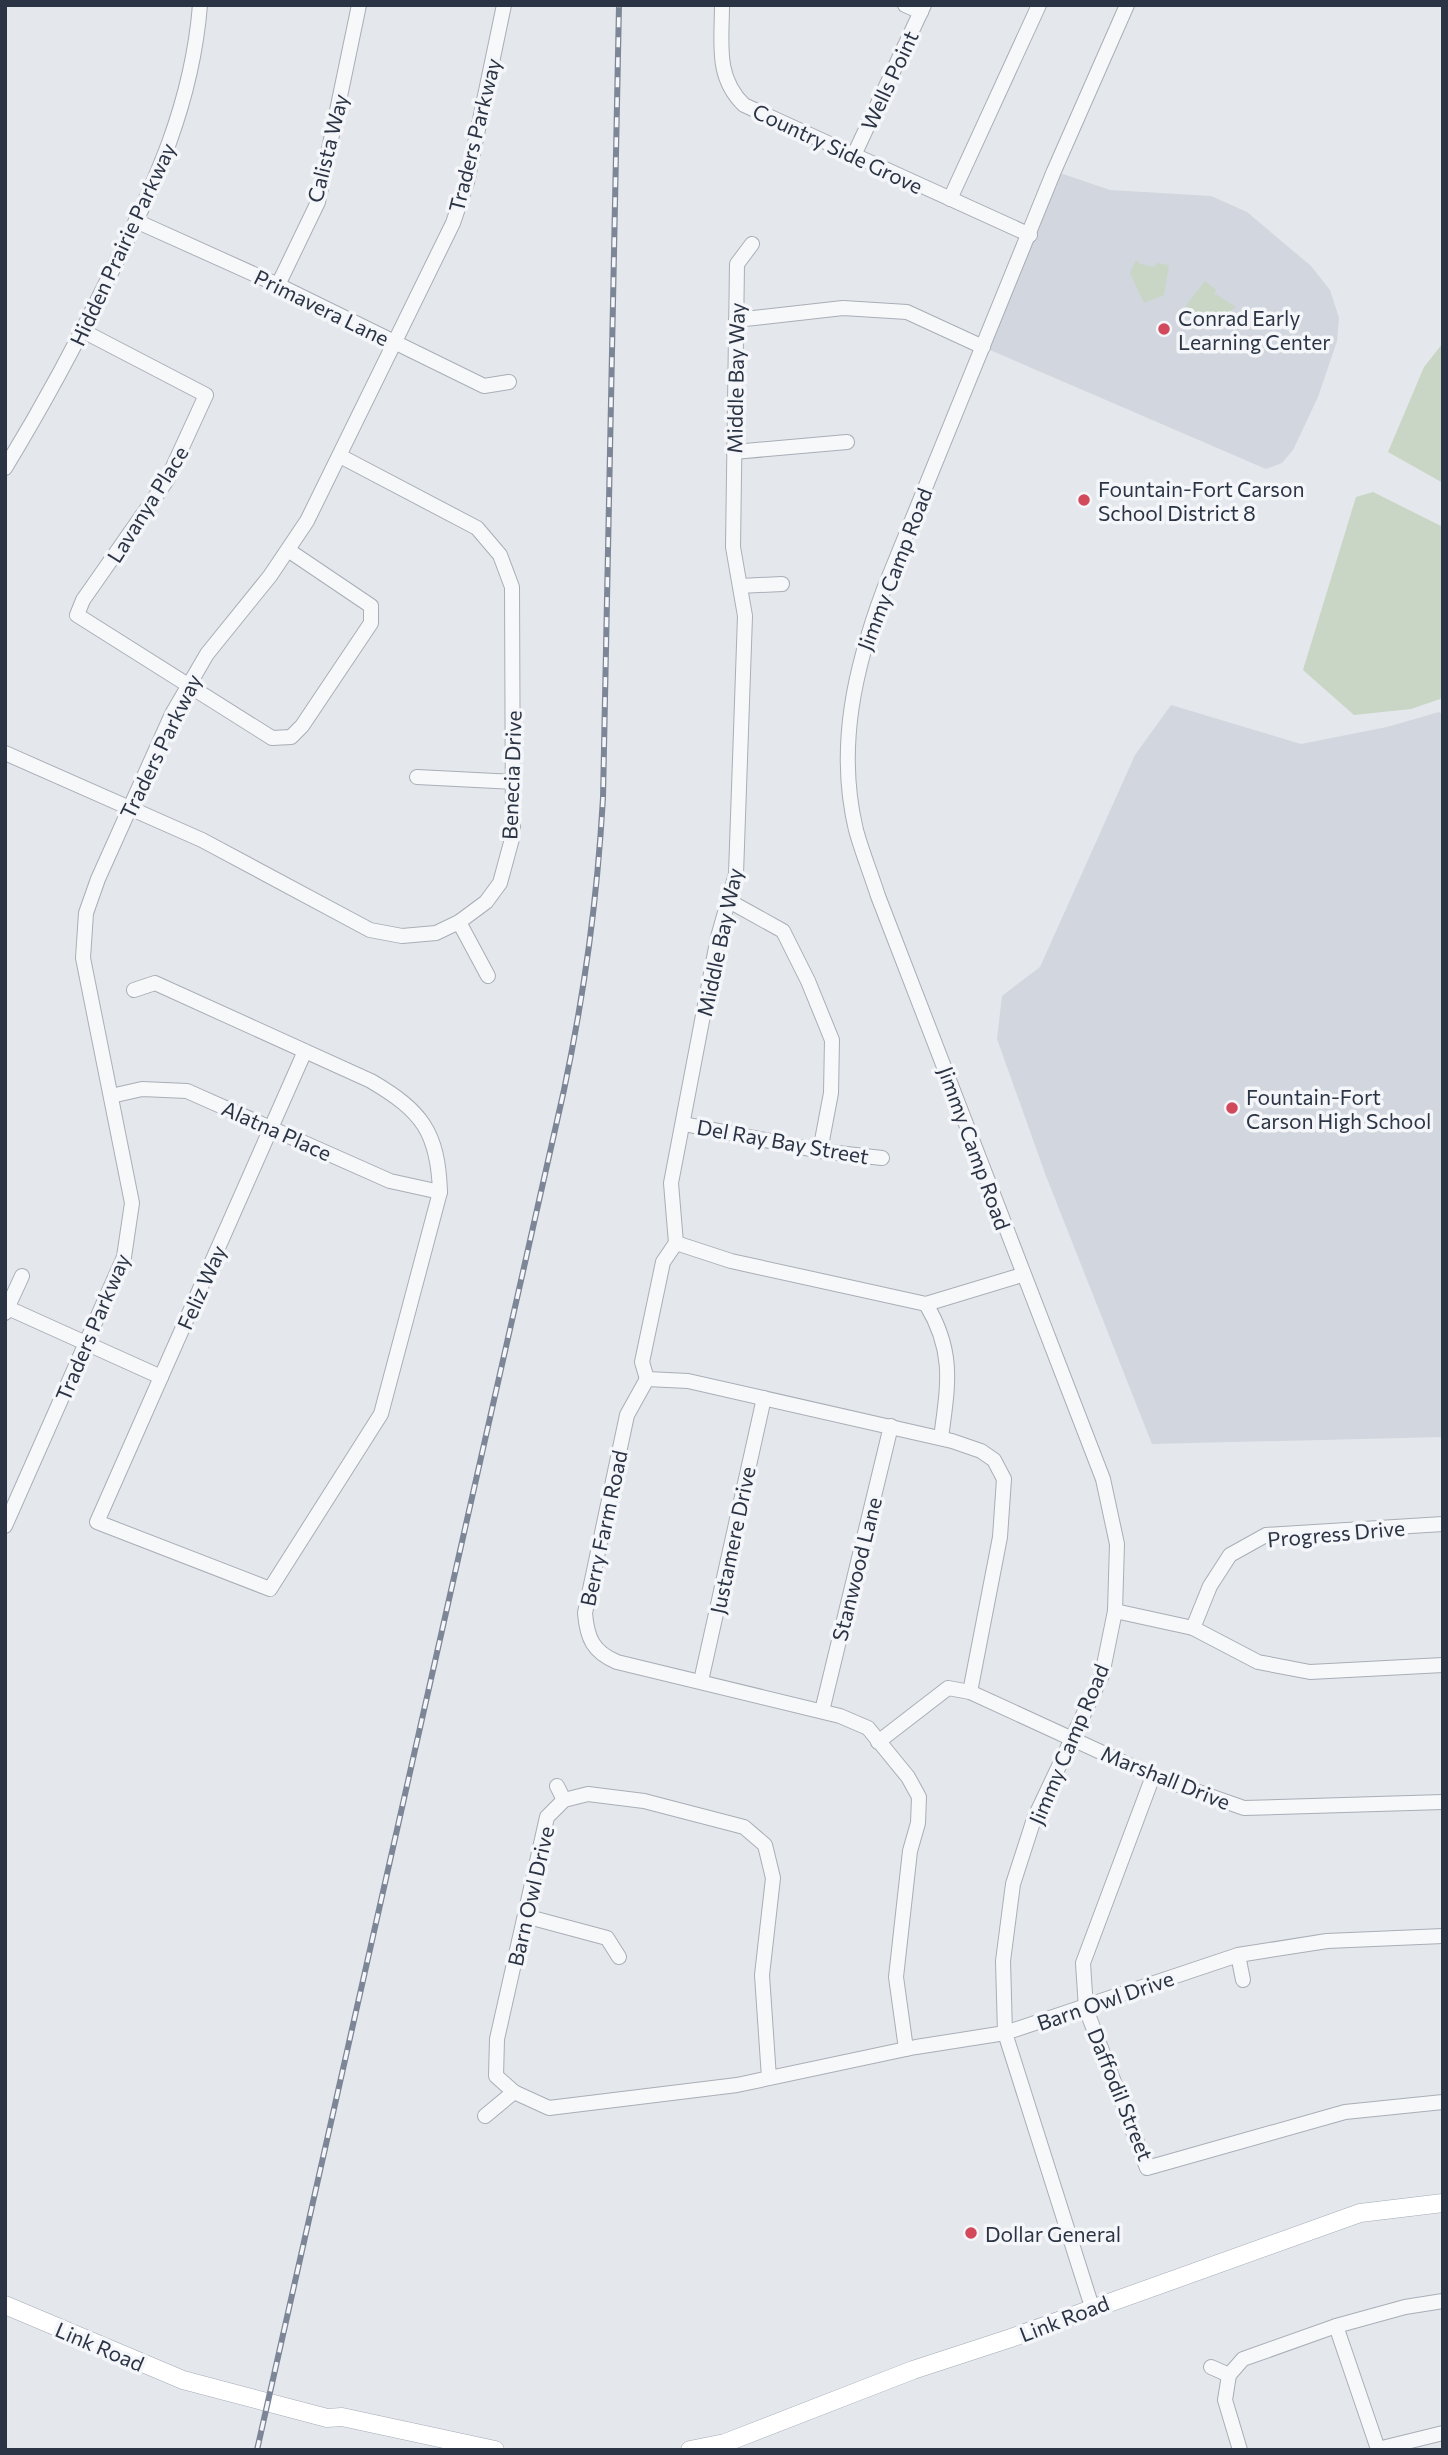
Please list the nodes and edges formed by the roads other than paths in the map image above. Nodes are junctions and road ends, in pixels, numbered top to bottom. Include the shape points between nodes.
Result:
1 (200, 5) edge
2 (359, 5) edge
3 (504, 5) edge
4 (722, 5) edge
5 (905, 5) edge
6 (1040, 5) edge
7 (1127, 5) edge
8 (923, 9) edge
9 (854, 155) junction
10 (950, 199) junction
11 (136, 221) junction
12 (1030, 234) junction
13 (752, 244) dead end
14 (278, 285) junction
15 (737, 320) junction
16 (83, 331) junction
17 (394, 342) junction
18 (983, 347) junction
19 (509, 382) dead end
20 (847, 442) dead end
21 (734, 452) junction
22 (340, 456) junction
23 (5, 468) edge
24 (288, 550) junction
25 (782, 584) dead end
26 (740, 586) junction
27 (188, 687) junction
28 (5, 753) edge
29 (417, 777) dead end
30 (514, 782) junction
31 (129, 807) junction
32 (729, 901) junction
33 (459, 922) junction
34 (488, 976) dead end
35 (134, 990) dead end
36 (305, 1051) junction
37 (111, 1096) junction
38 (684, 1124) junction
39 (272, 1126) junction
40 (820, 1150) junction
41 (882, 1158) dead end
42 (440, 1192) junction
43 (676, 1243) junction
44 (1022, 1275) junction
45 (22, 1276) dead end
46 (926, 1304) junction
47 (7, 1310) edge
48 (88, 1342) junction
49 (161, 1377) junction
50 (647, 1379) junction
51 (764, 1398) junction
52 (891, 1426) junction
53 (941, 1438) junction
54 (1443, 1524) edge
55 (5, 1526) edge
56 (1115, 1611) junction
57 (1193, 1628) junction
58 (1443, 1665) edge
59 (701, 1681) junction
60 (970, 1692) junction
61 (822, 1711) junction
62 (1073, 1737) junction
63 (878, 1742) junction
64 (1153, 1776) junction
65 (1443, 1802) edge
66 (525, 1916) junction
67 (1443, 1936) edge
68 (1238, 1955) junction
69 (619, 1957) dead end
70 (1243, 1980) dead end
71 (1086, 2009) junction
72 (1005, 2034) junction
73 (906, 2049) junction
74 (769, 2078) junction
75 (514, 2092) junction
76 (1443, 2102) edge
77 (485, 2116) dead end
78 (1443, 2203) edge
79 (1443, 2301) edge
80 (5, 2305) edge
81 (1093, 2307) junction
82 (1336, 2326) junction
83 (1211, 2367) dead end
84 (1229, 2375) junction
85 (1443, 2433) edge
86 (1378, 2449) edge
87 (495, 2450) edge
88 (690, 2450) edge
89 (1240, 2450) edge

1 - 11 street, Hidden Prairie Parkway via 180,116
2 - 14 street, Calista Way via 318,202
3 - 17 street, Traders Parkway via 467,182 453,223
4 - 9 street, Country Side Grove via 722,71 732,93 744,104
5 - 8 street
6 - 10 street
7 - 12 street, Jimmy Camp Road
8 - 9 street, Wells Point
9 - 10 street, Country Side Grove
10 - 12 street, Country Side Grove
11 - 14 street, Primavera Lane
11 - 16 street, Hidden Prairie Parkway
12 - 18 street, Jimmy Camp Road
13 - 15 street, Middle Bay Way via 737,264
14 - 17 street, Primavera Lane
15 - 18 street via 843,308 907,312
15 - 21 street, Middle Bay Way
16 - 23 street, Hidden Prairie Parkway
16 - 27 street, Lavanya Place via 206,395 167,480 77,615
17 - 19 street, Primavera Lane via 484,386
17 - 22 street, Traders Parkway
18 - 44 street, Jimmy Camp Road via 862,649 848,757 856,829
20 - 21 street
21 - 26 street, Middle Bay Way via 733,547
22 - 24 street, Traders Parkway
22 - 30 street, Benecia Drive via 477,528 500,555 512,587
24 - 27 street, Traders Parkway via 207,654
24 - 27 street via 370,606 371,623 302,726 291,737 272,738
25 - 26 street
26 - 32 street, Middle Bay Way via 745,616 737,861
27 - 31 street, Traders Parkway
28 - 31 street, Benecia Drive
29 - 30 street
30 - 33 street, Benecia Drive via 513,835 499,883 486,902
31 - 33 street, Benecia Drive via 202,840 370,930 402,936 436,933
31 - 37 street, Traders Parkway via 86,913 83,958
32 - 38 street, Middle Bay Way via 718,937
32 - 40 street via 783,931 832,1040 831,1093
33 - 34 street
35 - 36 street via 155,983
36 - 39 street, Feliz Way
36 - 42 street via 404,1101 428,1127 439,1161
37 - 39 street, Alatna Place via 142,1089 187,1091
37 - 48 street, Traders Parkway via 132,1203 124,1257
38 - 40 street, Del Ray Bay Street
38 - 43 street, Middle Bay Way via 671,1183
39 - 42 street, Alatna Place via 390,1181
39 - 49 street, Feliz Way
40 - 41 street, Del Ray Bay Street
42 - 49 street, Feliz Way via 381,1414 271,1589 97,1522
43 - 46 street via 731,1261
43 - 50 street via 663,1262 642,1362
44 - 46 street
44 - 56 street, Jimmy Camp Road via 1103,1479 1118,1544
45 - 47 street
46 - 53 street via 939,1325 950,1374
47 - 48 street
48 - 49 street
48 - 55 street, Traders Parkway
50 - 51 street via 688,1381
50 - 59 street, Berry Farm Road via 626,1415 585,1613 587,1635 599,1654 617,1662
51 - 52 street
51 - 59 street, Justamere Drive
52 - 53 street
52 - 61 street, Stanwood Lane
53 - 60 street via 981,1451 994,1461 1004,1479 1000,1537
54 - 57 street, Progress Drive via 1266,1535 1230,1555 1210,1586
56 - 57 street
56 - 62 street, Jimmy Camp Road via 1102,1675
57 - 58 street via 1258,1662 1310,1672
59 - 61 street, Berry Farm Road
60 - 62 street, Marshall Drive
60 - 63 street via 948,1688
61 - 63 street, Berry Farm Road via 868,1728
62 - 64 street, Marshall Drive
62 - 72 street, Jimmy Camp Road via 1034,1819 1013,1884 1003,1961
63 - 73 street, Berry Farm Road via 919,1797 896,1977
64 - 65 street, Marshall Drive via 1244,1808
64 - 71 street, Daffodil Street via 1083,1963
66 - 69 street via 607,1938
66 - 74 street, Barn Owl Drive via 548,1817 560,1793 644,1801 744,1827 765,1845 773,1878 762,1975
66 - 75 street, Barn Owl Drive via 497,2039 496,2076
67 - 68 street, Barn Owl Drive via 1327,1941
68 - 70 street
68 - 71 street, Barn Owl Drive
71 - 72 street, Barn Owl Drive
71 - 76 street, Daffodil Street via 1147,2168 1345,2112
72 - 73 street, Barn Owl Drive
72 - 81 street, Jimmy Camp Road
73 - 74 street, Barn Owl Drive
74 - 75 street, Barn Owl Drive via 549,2108
75 - 77 street
78 - 81 main road, Link Road via 1360,2213
79 - 82 street
80 - 87 main road, Link Road via 195,2383 327,2418 342,2417
81 - 88 main road, Link Road via 725,2443
82 - 84 street via 1243,2359
82 - 86 street
83 - 84 street
84 - 89 street via 1225,2400
85 - 86 street

